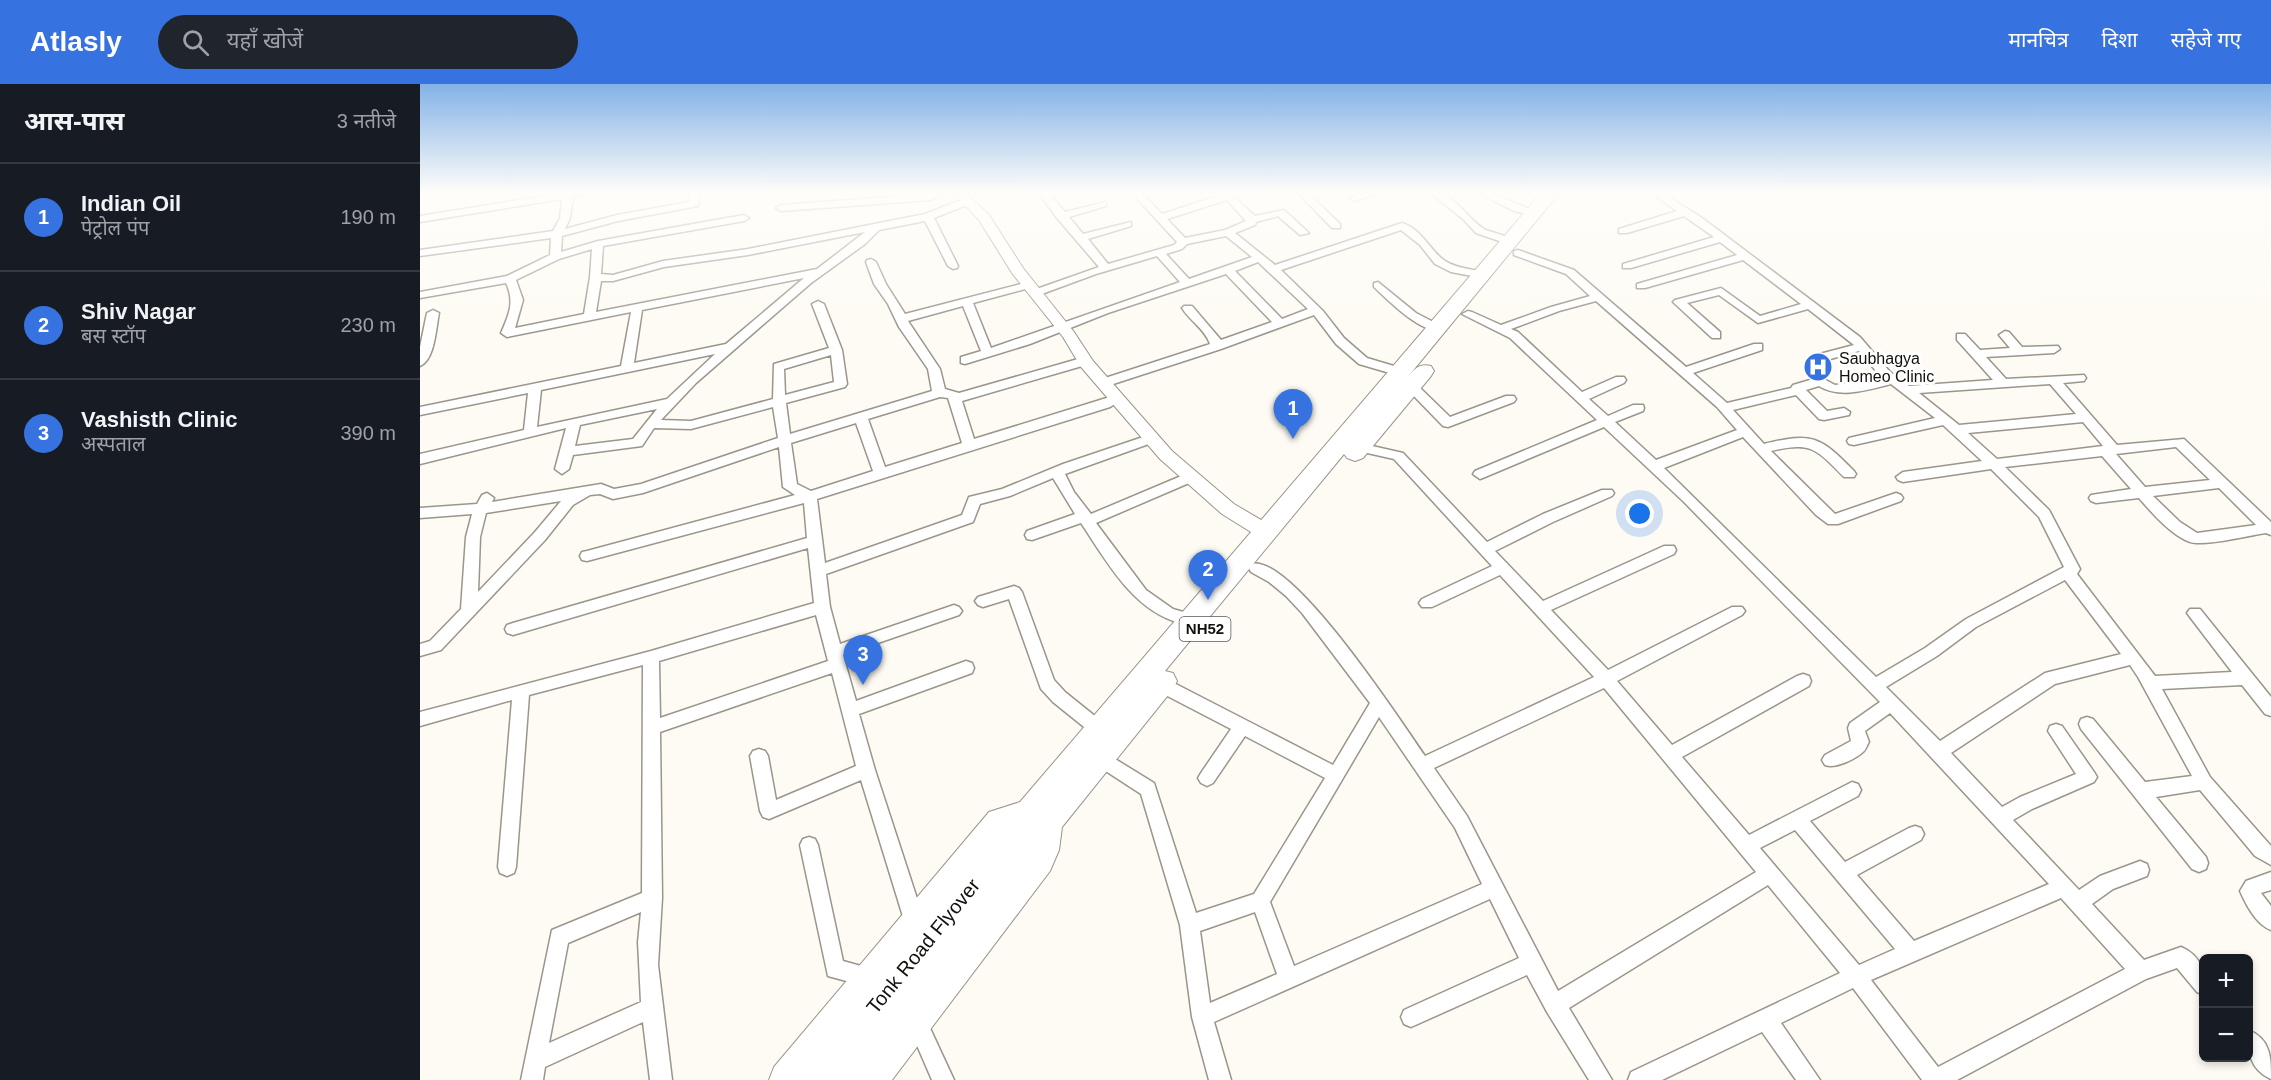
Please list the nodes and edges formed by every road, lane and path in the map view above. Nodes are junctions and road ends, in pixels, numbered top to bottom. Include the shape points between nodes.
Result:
1 (525, 238) edge
2 (557, 238) edge
3 (575, 238) edge
4 (628, 238) edge
5 (815, 238) edge
6 (865, 238) edge
7 (939, 238) edge
8 (998, 238) edge
9 (1080, 238) edge
10 (1180, 238) edge
11 (1199, 238) edge
12 (1236, 238) edge
13 (1365, 238) edge
14 (1418, 238) edge
15 (1496, 238) edge
16 (1519, 238) edge
17 (1522, 238) edge
18 (1719, 238) edge
19 (1721, 238) edge
20 (1183, 242) junction
21 (598, 244) junction
22 (1514, 247) junction
23 (420, 253) edge
24 (1160, 253) junction
25 (1744, 256) junction
26 (555, 257) junction
27 (1260, 258) junction
28 (1649, 260) junction
29 (871, 262) dead end
30 (953, 266) dead end
31 (1627, 266) dead end
32 (1106, 268) junction
33 (1273, 269) junction
34 (1228, 270) junction
35 (820, 272) junction
36 (1484, 275) junction
37 (596, 277) junction
38 (1672, 278) junction
39 (510, 279) junction
40 (1187, 284) junction
41 (1378, 285) dead end
42 (1641, 286) dead end
43 (1032, 289) junction
44 (438, 291) junction
45 (420, 295) edge
46 (1598, 297) junction
47 (967, 302) junction
48 (818, 304) dead end
49 (1809, 305) junction
50 (637, 308) junction
51 (1188, 308) dead end
52 (1316, 310) junction
53 (433, 313) junction
54 (1468, 314) junction
55 (420, 315) edge
56 (590, 317) junction
57 (901, 319) junction
58 (1280, 324) junction
59 (1063, 328) junction
60 (1437, 328) junction
61 (1501, 329) junction
62 (1716, 335) dead end
63 (2005, 335) dead end
64 (1961, 337) dead end
65 (1217, 346) junction
66 (732, 347) junction
67 (1758, 347) dead end
68 (1861, 347) junction
69 (423, 348) edge
70 (2054, 349) dead end
71 (836, 350) junction
72 (2019, 351) junction
73 (987, 352) junction
74 (1977, 354) junction
75 (1816, 359) dead end
76 (965, 360) dead end
77 (1085, 361) junction
78 (420, 362) edge
79 (627, 368) junction
80 (1684, 372) junction
81 (2080, 378) dead end
82 (1405, 379) junction
83 (1620, 380) dead end
84 (1892, 380) junction
85 (2053, 380) junction
86 (1103, 383) junction
87 (2002, 384) junction
88 (535, 387) junction
89 (1799, 390) junction
90 (1907, 390) junction
91 (939, 393) junction
92 (1580, 398) junction
93 (954, 399) junction
94 (1117, 399) junction
95 (1510, 399) dead end
96 (670, 402) junction
97 (779, 402) junction
98 (1638, 408) dead end
99 (1725, 408) junction
100 (420, 411) edge
101 (1844, 412) dead end
102 (861, 417) junction
103 (2085, 418) junction
104 (1945, 420) junction
105 (574, 422) junction
106 (1606, 423) junction
107 (650, 424) junction
108 (1956, 430) junction
109 (1746, 431) junction
110 (530, 434) junction
111 (1152, 438) junction
112 (785, 440) junction
113 (1854, 441) dead end
114 (969, 446) junction
115 (1359, 447) junction
116 (1761, 449) junction
117 (2109, 449) junction
118 (567, 451) junction
119 (420, 459) edge
120 (1994, 464) junction
121 (1655, 466) junction
122 (562, 469) dead end
123 (1057, 472) junction
124 (881, 474) junction
125 (1479, 474) dead end
126 (1849, 474) dead end
127 (1191, 477) junction
128 (1903, 477) dead end
129 (2223, 483) junction
130 (587, 491) junction
131 (1607, 493) dead end
132 (2145, 494) junction
133 (810, 496) junction
134 (1896, 498) dead end
135 (2096, 498) dead end
136 (483, 503) junction
137 (420, 513) edge
138 (1086, 518) junction
139 (2269, 529) edge
140 (1266, 532) junction
141 (1032, 535) dead end
142 (815, 541) junction
143 (1485, 550) junction
144 (1669, 550) dead end
145 (586, 556) dead end
146 (1256, 568) junction
147 (1502, 568) junction
148 (818, 571) junction
149 (2068, 574) junction
150 (983, 601) dead end
151 (1427, 603) dead end
152 (822, 607) junction
153 (1540, 609) junction
154 (469, 610) junction
155 (954, 611) dead end
156 (1737, 611) dead end
157 (2195, 614) dead end
158 (1192, 620) junction
159 (513, 629) dead end
160 (420, 650) edge
161 (651, 657) junction
162 (836, 658) junction
163 (2132, 658) junction
164 (966, 668) dead end
165 (2246, 678) junction
166 (1606, 679) junction
167 (1803, 681) dead end
168 (2150, 683) junction
169 (1160, 684) junction
170 (1874, 686) junction
171 (521, 693) junction
172 (1379, 703) junction
173 (1891, 703) junction
174 (2271, 709) edge
175 (850, 710) junction
176 (420, 719) edge
177 (2087, 724) dead end
178 (1242, 726) junction
179 (651, 728) junction
180 (1100, 730) junction
181 (2056, 731) dead end
182 (1939, 752) junction
183 (1670, 755) junction
184 (759, 756) dead end
185 (1101, 759) junction
186 (1831, 760) dead end
187 (1424, 765) junction
188 (866, 770) junction
189 (1334, 774) junction
190 (1207, 778) dead end
191 (2204, 782) junction
192 (1852, 790) dead end
193 (2140, 791) junction
194 (1039, 818) junction
195 (2000, 818) junction
196 (1798, 820) junction
197 (1915, 834) dead end
198 (809, 845) dead end
199 (1747, 846) junction
200 (2271, 856) edge
201 (1007, 857) junction
202 (2199, 863) dead end
203 (507, 867) dead end
204 (2140, 870) dead end
205 (1844, 872) junction
206 (1771, 873) junction
207 (2271, 881) edge
208 (2064, 887) junction
209 (1494, 888) junction
210 (652, 898) junction
211 (1260, 902) junction
212 (2078, 902) junction
213 (2271, 921) edge
214 (915, 923) junction
215 (1190, 925) junction
216 (1911, 953) junction
217 (1532, 963) junction
218 (2141, 971) junction
219 (1856, 976) junction
220 (872, 978) junction
221 (1289, 979) junction
222 (2199, 979) edge
223 (1554, 1005) junction
224 (651, 1008) junction
225 (1202, 1017) junction
226 (1411, 1017) dead end
227 (1766, 1019) junction
228 (916, 1020) junction
229 (2253, 1046) edge
230 (2271, 1068) edge
231 (534, 1070) edge
232 (661, 1080) edge
233 (787, 1080) edge
234 (815, 1080) edge
235 (844, 1080) edge
236 (870, 1080) edge
237 (943, 1080) edge
238 (1220, 1080) edge
239 (1601, 1080) edge
240 (1639, 1080) edge
241 (1809, 1080) edge

1 - 23 street
2 - 26 street
3 - 21 street
4 - 21 street
5 - 37 street via 663,264 613,278
6 - 35 street
7 - 30 street
8 - 43 street
9 - 32 street
10 - 20 street
11 - 20 street
12 - 27 street
13 - 33 street
14 - 36 street via 1439,262 1455,270
15 - 22 street
16 - 22 highway, NH52
17 - 22 highway, NH52
18 - 28 street
19 - 25 street
20 - 24 street
21 - 26 street
21 - 37 street via 594,260
22 - 36 highway, NH52
22 - 46 street via 1570,272
22 - 54 highway, NH52
24 - 32 street
24 - 40 street
25 - 38 street
25 - 49 street
26 - 39 street
27 - 33 street
27 - 34 street
28 - 31 street
28 - 38 street
29 - 57 street
32 - 43 street
33 - 52 street
34 - 40 street
34 - 58 street
35 - 50 street
35 - 66 street
36 - 60 highway, NH52
37 - 56 street
38 - 42 street
39 - 44 street
39 - 56 street via 518,292 518,306 507,333
40 - 59 street
41 - 60 street via 1412,315
43 - 47 street
43 - 59 street
44 - 45 street
44 - 53 street
46 - 61 street
46 - 80 street
47 - 57 street
47 - 73 street
48 - 71 street
49 - 62 street via 1758,320 1721,291 1679,302
49 - 68 street
50 - 56 street
50 - 79 street
51 - 65 street via 1211,332
52 - 58 street
52 - 82 street via 1340,341 1363,361
53 - 55 street
53 - 69 street
54 - 61 street
54 - 82 highway, NH52
57 - 91 street via 933,369
58 - 65 street
59 - 73 street
59 - 77 street
60 - 82 highway, NH52
61 - 92 street via 1514,335
63 - 72 street
64 - 74 street
65 - 86 street
66 - 79 street
66 - 96 street
67 - 80 street
68 - 75 street
68 - 84 street
69 - 78 street
70 - 72 street
71 - 97 street via 778,367
71 - 97 street via 841,384
72 - 74 street
73 - 76 street
74 - 87 street
77 - 86 street
77 - 93 street
79 - 88 street
80 - 99 street
81 - 85 street
82 - 95 street via 1448,423
82 - 115 highway, NH52
82 - 140 highway, NH52
83 - 92 street
84 - 89 street via 1833,389 1820,381
84 - 90 street
85 - 87 street
85 - 103 street
86 - 94 street
87 - 90 street
88 - 100 street
88 - 110 street
89 - 99 street
89 - 101 street via 1824,416
90 - 104 street
91 - 93 street via 953,394
91 - 102 street
92 - 106 street
93 - 114 street
94 - 111 street
94 - 114 street
96 - 105 street
96 - 107 street
97 - 107 street via 691,425
97 - 112 street
98 - 106 street
99 - 109 street
102 - 112 street
102 - 124 street
103 - 108 street
103 - 117 street
104 - 108 street
104 - 113 street
105 - 110 street
105 - 118 street
106 - 121 street
106 - 125 street
107 - 118 street via 637,443
108 - 120 street
109 - 116 street
109 - 121 street
110 - 119 street
111 - 123 street
111 - 127 street
112 - 130 street via 643,488 613,494 600,489
112 - 133 street via 790,487
114 - 124 street
115 - 143 street via 1398,456
115 - 146 highway, NH52
116 - 126 street via 1812,441
116 - 134 street via 1833,520
117 - 120 street
117 - 129 street via 2179,442
117 - 132 street
118 - 122 street
120 - 128 street
120 - 149 street via 2044,514 2073,569
121 - 170 street
123 - 138 street
123 - 148 street via 1005,493 974,500 968,518
124 - 133 street
127 - 138 street
127 - 140 street via 1228,509
129 - 132 street
129 - 139 street
130 - 136 street
130 - 154 street via 568,502
131 - 143 street
132 - 135 street
132 - 139 street via 2189,537
133 - 142 street
133 - 145 street
136 - 137 street
136 - 154 street via 472,550
138 - 141 street
138 - 158 street via 1141,594 1168,614
140 - 158 highway, NH52
142 - 148 street
142 - 159 street
143 - 147 street
144 - 153 street
146 - 169 highway, NH52
146 - 172 street via 1303,602
147 - 151 street
147 - 153 street
148 - 152 street
149 - 163 street
149 - 170 street via 1971,623
150 - 180 street via 1014,592 1047,684
152 - 161 street
152 - 162 street
153 - 166 street
154 - 160 street via 435,646
155 - 162 street
156 - 166 street
157 - 165 street
158 - 180 highway, NH52
161 - 171 street
161 - 179 street
162 - 175 street
162 - 179 street
163 - 168 street
163 - 182 street via 2051,678
164 - 175 street
165 - 168 street
165 - 174 street
166 - 183 street
166 - 187 street
167 - 183 street
168 - 191 street
169 - 178 street
169 - 185 highway, NH52
170 - 173 street
171 - 176 street
171 - 203 street
172 - 187 street
172 - 189 street
173 - 182 street
173 - 186 street via 1856,728 1858,746
175 - 188 street
177 - 193 street
178 - 189 street
178 - 190 street
179 - 210 street
180 - 194 highway, NH52
181 - 195 street via 2088,777
182 - 195 street
183 - 199 street
184 - 188 street via 769,811
185 - 194 highway, NH52
185 - 215 street via 1148,789
187 - 209 street via 1461,822
188 - 214 street
189 - 211 street
191 - 193 street
191 - 200 street
192 - 196 street
193 - 202 street
194 - 201 main road, Tonk Road Flyover
194 - 214 highway via 1000,822
194 - 228 highway via 1045,846 1039,861
195 - 208 street
196 - 199 street
196 - 205 street
197 - 205 street
198 - 220 street via 835,969
199 - 206 street
201 - 234 main road, Tonk Road Flyover
201 - 235 main road, Tonk Road Flyover
204 - 212 street via 2106,882
205 - 216 street
206 - 219 street
206 - 223 street
207 - 213 street via 2249,891
208 - 212 street
208 - 216 street
209 - 217 street
209 - 221 street
210 - 224 street via 648,916
210 - 231 street via 559,937
211 - 215 street
211 - 221 street
212 - 218 street
214 - 220 highway
215 - 225 street
216 - 219 street
217 - 223 street
217 - 226 street
218 - 219 street via 1935,1080
218 - 222 street via 2181,957
219 - 227 street
220 - 233 highway
221 - 225 street
223 - 239 street
224 - 231 street
224 - 232 street
225 - 238 street
227 - 240 street
227 - 241 street
228 - 236 highway
228 - 237 street
229 - 230 street

